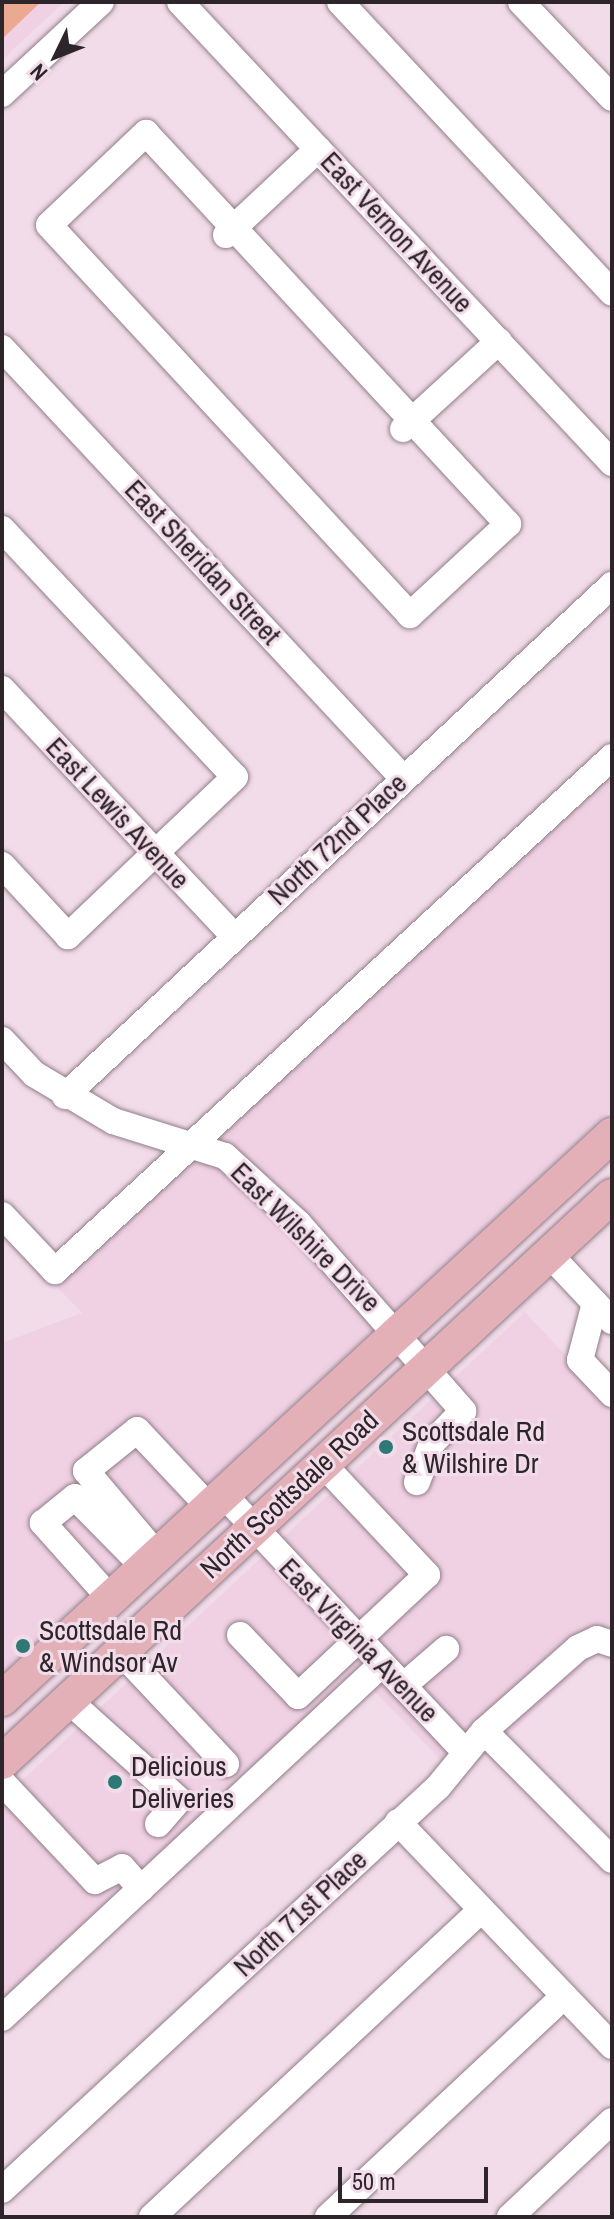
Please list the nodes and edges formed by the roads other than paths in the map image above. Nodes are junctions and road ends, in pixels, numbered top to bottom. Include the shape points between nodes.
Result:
1 (101, 2) edge
2 (180, 2) edge
3 (340, 2) edge
4 (521, 2) edge
5 (2, 94) edge
6 (612, 98) edge
7 (318, 149) junction
8 (231, 231) junction
9 (612, 293) edge
10 (499, 341) junction
11 (2, 348) edge
12 (408, 424) junction
13 (612, 463) edge
14 (2, 529) edge
15 (612, 585) edge
16 (2, 689) edge
17 (612, 757) edge
18 (403, 778) junction
19 (157, 854) junction
20 (2, 865) edge
21 (234, 936) junction
22 (2, 1040) edge
23 (65, 1096) junction
24 (612, 1135) edge
25 (196, 1143) junction
26 (612, 1196) edge
27 (2, 1215) edge
28 (549, 1254) junction
29 (603, 1312) edge
30 (400, 1332) junction
31 (425, 1368) junction
32 (612, 1394) edge
33 (322, 1463) junction
34 (417, 1482) dead end
35 (216, 1500) junction
36 (253, 1527) junction
37 (150, 1561) junction
38 (110, 1598) junction
39 (240, 1635) dead end
40 (360, 1641) junction
41 (605, 1642) edge
42 (446, 1649) dead end
43 (120, 1651) junction
44 (382, 1664) junction
45 (403, 1686) junction
46 (2, 1699) edge
47 (68, 1700) junction
48 (484, 1731) junction
49 (463, 1750) junction
50 (2, 1762) edge
51 (226, 1764) dead end
52 (2, 1782) edge
53 (398, 1822) junction
54 (158, 1824) dead end
55 (611, 1862) edge
56 (141, 1889) junction
57 (481, 1910) junction
58 (564, 1996) junction
59 (2, 2018) edge
60 (612, 2046) edge
61 (612, 2121) edge
62 (2, 2190) edge
63 (152, 2217) edge
64 (328, 2217) edge
65 (510, 2217) edge

1 - 5 street
2 - 7 street, East Vernon Avenue
3 - 9 street
4 - 6 street
7 - 8 street
7 - 10 street, East Vernon Avenue
8 - 12 street
8 - 12 street via 146,133 49,225 410,615 508,524
10 - 12 street
10 - 13 street, East Vernon Avenue
11 - 18 street, East Sheridan Street
14 - 19 street via 235,777
15 - 18 street, North 72nd Place
16 - 19 street, East Lewis Avenue
17 - 25 street
18 - 21 street, North 72nd Place
19 - 20 street via 68,936
19 - 21 street, East Lewis Avenue
21 - 23 street, North 72nd Place
22 - 23 street, East Wilshire Drive
23 - 25 street, East Wilshire Drive via 113,1121
24 - 30 main road, North Scottsdale Road
25 - 27 street via 55,1271
25 - 30 street, East Wilshire Drive via 260,1185
26 - 28 main road, North Scottsdale Road
28 - 29 street
28 - 31 main road, North Scottsdale Road
29 - 32 street via 580,1360
30 - 31 street, East Wilshire Drive
30 - 35 main road, North Scottsdale Road
31 - 33 main road, North Scottsdale Road
31 - 34 street, East Wilshire Drive via 463,1411 432,1443
33 - 36 main road, North Scottsdale Road
33 - 40 street via 427,1575
35 - 36 street, East Virginia Avenue
35 - 37 main road, North Scottsdale Road
35 - 37 street, East Virginia Avenue via 134,1429 85,1473
36 - 40 street, East Virginia Avenue
36 - 43 main road, North Scottsdale Road
37 - 38 main road, North Scottsdale Road
37 - 38 street via 75,1497 43,1523
38 - 46 main road, North Scottsdale Road
39 - 40 street via 298,1696
40 - 44 street, East Virginia Avenue
41 - 48 street, North 71st Place
42 - 45 street
43 - 47 main road, North Scottsdale Road
43 - 51 street
44 - 45 street, East Virginia Avenue
44 - 56 street
45 - 49 street, East Virginia Avenue
47 - 50 main road, North Scottsdale Road
47 - 54 street via 117,1737 179,1800
48 - 49 street, North 71st Place
48 - 55 street
49 - 53 street, North 71st Place via 438,1787
52 - 56 street via 95,1881 122,1867
53 - 57 street
53 - 62 street, North 71st Place
56 - 59 street
57 - 58 street
57 - 63 street
58 - 60 street
58 - 64 street
61 - 65 street

